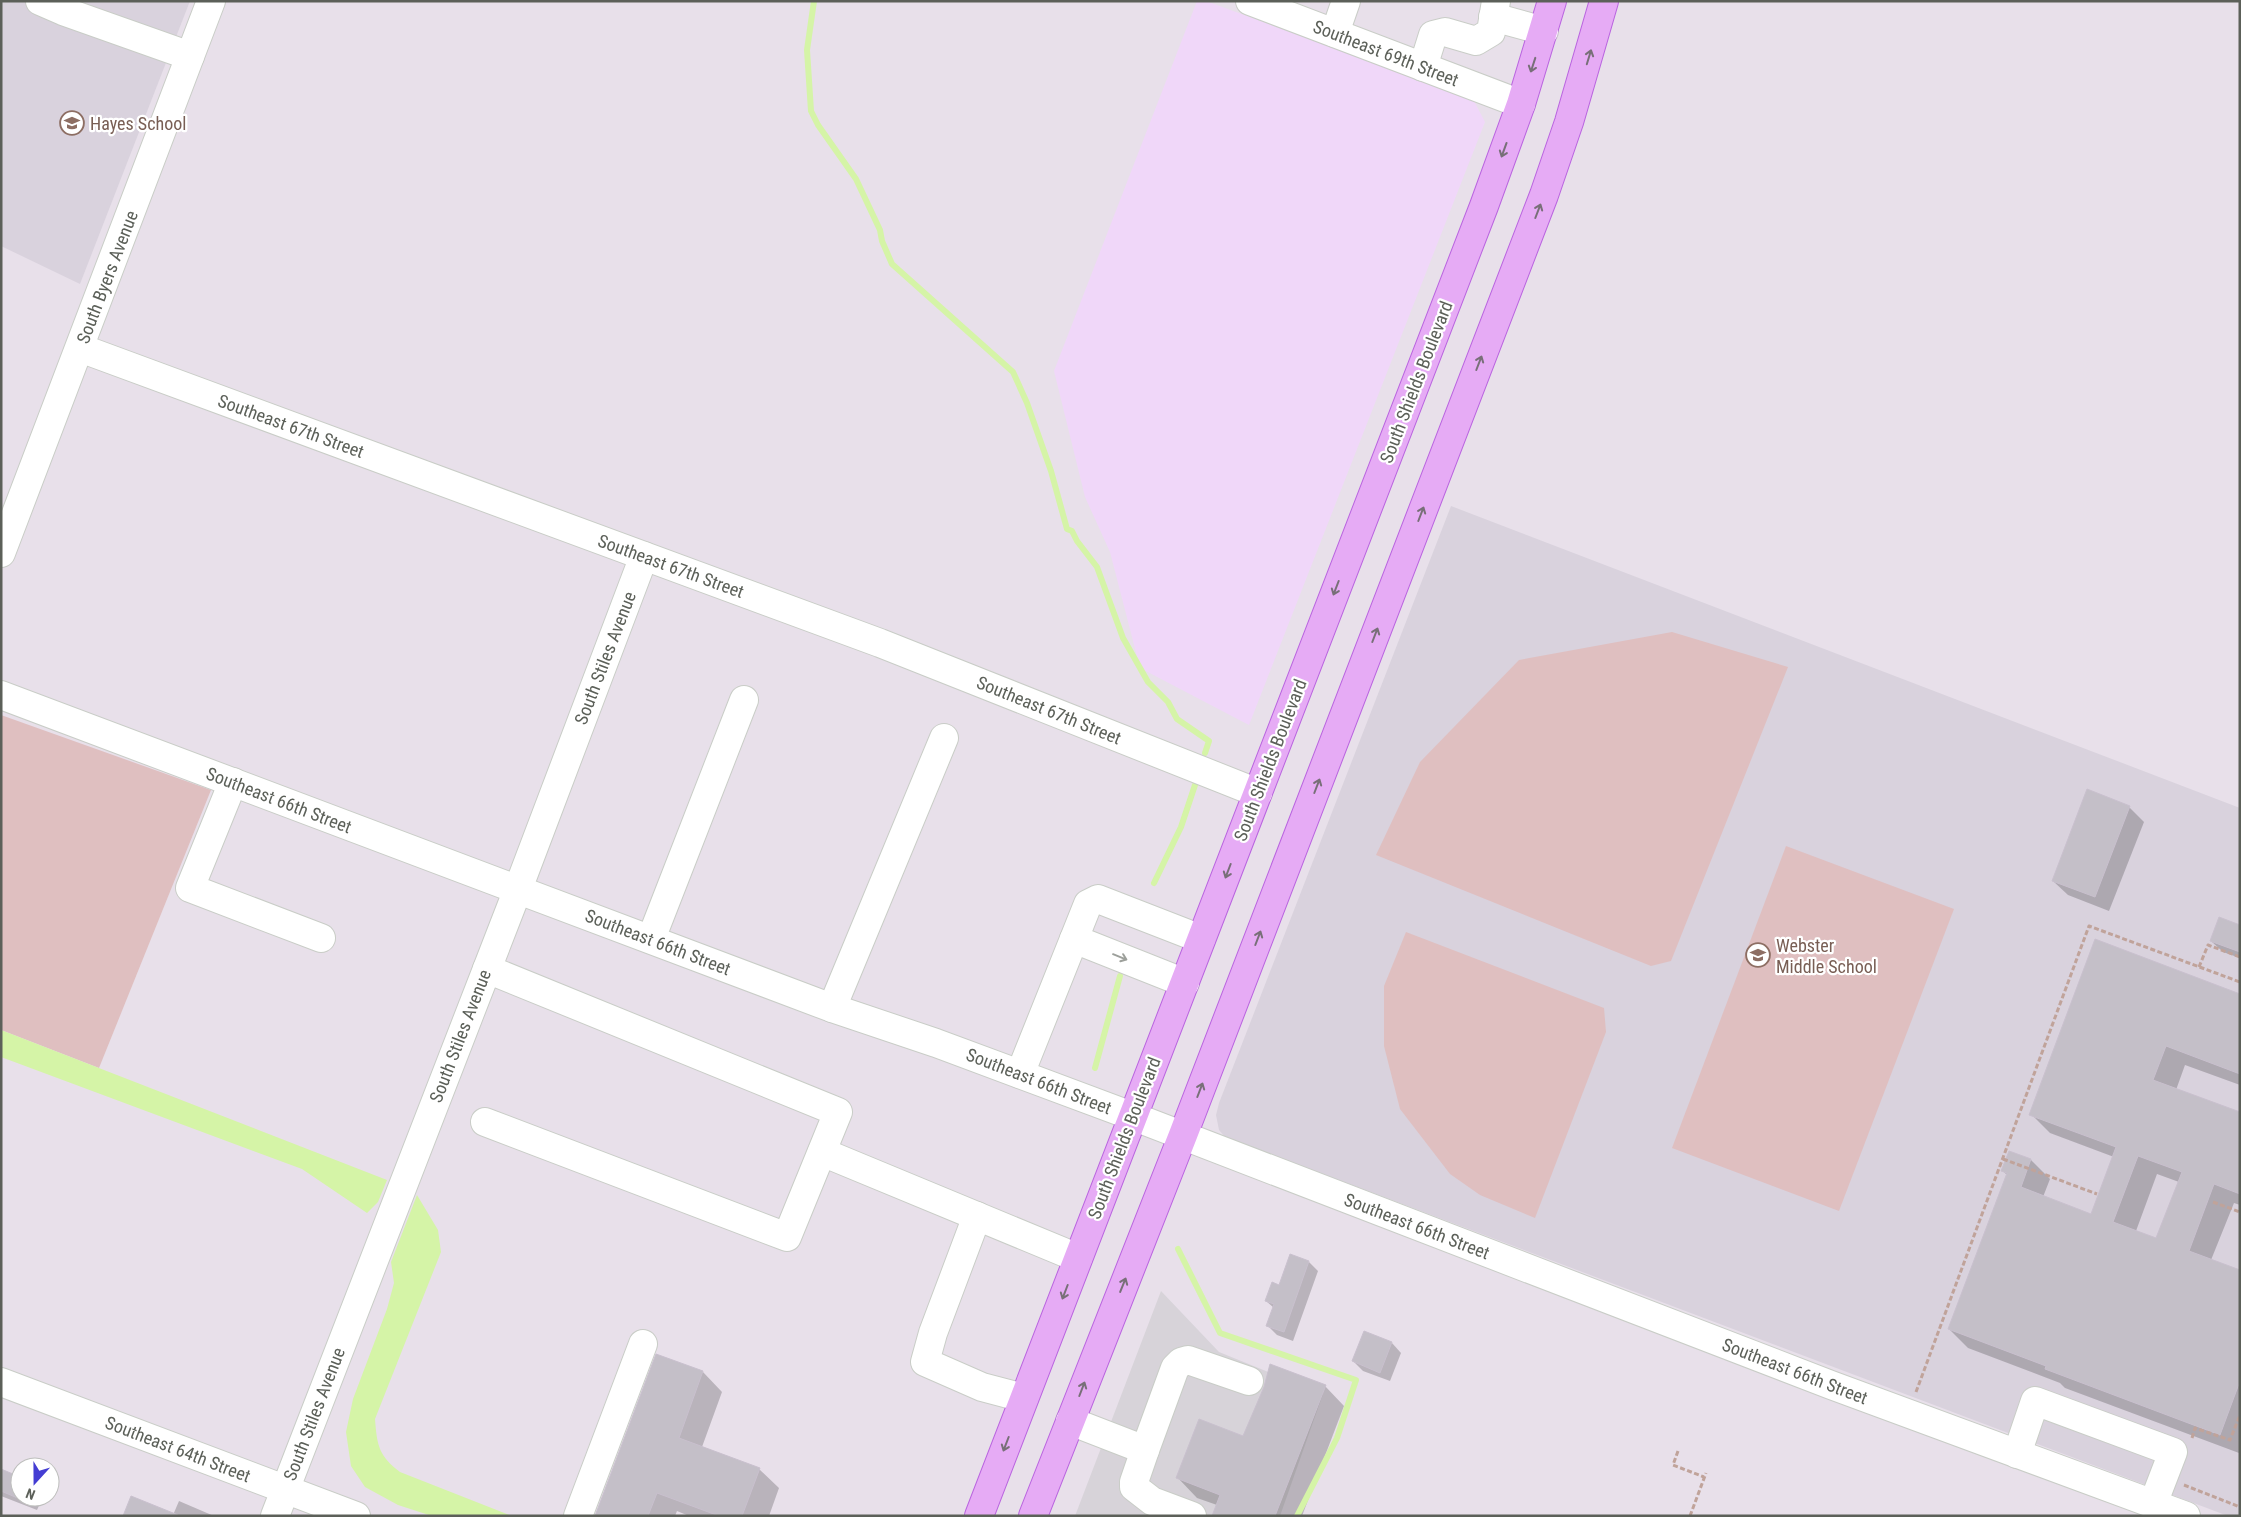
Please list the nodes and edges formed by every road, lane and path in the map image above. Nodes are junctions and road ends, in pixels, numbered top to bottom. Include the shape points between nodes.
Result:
1 (40, 1) edge
2 (211, 1) edge
3 (1250, 1) edge
4 (1346, 1) edge
5 (1552, 1) edge
6 (1604, 1) edge
7 (1495, 9) edge
8 (1544, 31) junction
9 (1335, 34) junction
10 (190, 56) junction
11 (1422, 67) junction
12 (1521, 104) junction
13 (80, 348) junction
14 (1, 553) edge
15 (644, 556) junction
16 (1, 695) edge
17 (744, 700) dead end
18 (944, 738) dead end
19 (233, 782) junction
20 (1258, 793) junction
21 (518, 889) junction
22 (321, 938) dead end
23 (650, 939) junction
24 (1074, 939) junction
25 (1202, 939) junction
26 (2240, 957) edge
27 (2199, 967) junction
28 (486, 969) junction
29 (1185, 982) junction
30 (2240, 982) edge
31 (832, 1008) junction
32 (1020, 1074) junction
33 (1132, 1116) junction
34 (485, 1122) dead end
35 (1183, 1135) junction
36 (822, 1152) junction
37 (2003, 1159) junction
38 (2097, 1194) dead end
39 (2213, 1202) dead end
40 (2240, 1212) edge
41 (977, 1216) junction
42 (1078, 1258) junction
43 (643, 1344) dead end
44 (1249, 1381) dead end
45 (1, 1382) edge
46 (1024, 1398) junction
47 (1908, 1414) junction
48 (1070, 1421) junction
49 (1145, 1450) junction
50 (1678, 1451) dead end
51 (2018, 1454) junction
52 (2175, 1482) dead end
53 (286, 1489) junction
54 (2153, 1504) junction
55 (2240, 1506) edge
56 (275, 1516) edge
57 (356, 1516) edge
58 (578, 1516) edge
59 (979, 1516) edge
60 (1033, 1516) edge
61 (1192, 1516) edge
62 (1690, 1516) edge
63 (2186, 1516) edge

1 - 10 street
2 - 10 street, South Byers Avenue
3 - 9 street, Southeast 69th Street
4 - 9 street
5 - 8 main road, South Shields Boulevard
35 -> 6 main road via 1544,195
7 - 8 street
7 - 11 street via 1491,32 1476,41 1445,32 1433,34
8 -> 12 main road, South Shields Boulevard
9 - 11 street, Southeast 69th Street
10 - 13 street, South Byers Avenue
11 - 12 street, Southeast 69th Street
12 -> 20 main road, South Shields Boulevard
13 - 14 street, South Byers Avenue
13 - 15 street, Southeast 67th Street
15 - 20 street, Southeast 67th Street via 880,643
15 - 21 street, South Stiles Avenue
16 - 19 street, Southeast 66th Street
17 - 23 street
18 - 31 street
19 - 21 street, Southeast 66th Street
19 - 22 street via 190,888
20 -> 25 main road, South Shields Boulevard
21 - 23 street, Southeast 66th Street
21 - 28 street, South Stiles Avenue
23 - 31 street, Southeast 66th Street
24 - 25 street via 1088,904 1098,899
24 -> 29 street
24 - 32 street
25 - 29 main road, South Shields Boulevard
26 - 27 path via 2208,945
27 - 30 path
27 - 37 path via 2089,926
28 - 36 street via 838,1112
28 - 53 street, South Stiles Avenue
29 - 33 main road, South Shields Boulevard
31 - 32 street, Southeast 66th Street
32 - 33 street, Southeast 66th Street
33 - 35 street, Southeast 66th Street
33 - 42 main road, South Shields Boulevard
34 - 36 street via 787,1237
35 - 47 street, Southeast 66th Street
48 -> 35 main road
36 - 41 street
37 - 38 path
37 - 47 path
39 - 40 path
41 - 42 street
41 - 46 street via 925,1362 982,1387
42 -> 46 main road, South Shields Boulevard
43 - 58 street
44 - 49 street via 1188,1360 1181,1362 1175,1368
45 - 53 street, Southeast 64th Street
46 -> 59 main road, South Shields Boulevard
47 - 51 street, Southeast 66th Street
48 - 49 street
48 - 60 main road
49 - 61 street via 1134,1487 1152,1502
50 - 62 path via 1673,1465 1705,1475
51 - 54 street, Southeast 66th Street
51 - 54 street via 2035,1401 2172,1452
52 - 55 path
53 - 56 street, South Stiles Avenue
53 - 57 street, Southeast 64th Street
54 - 63 street, Southeast 66th Street

